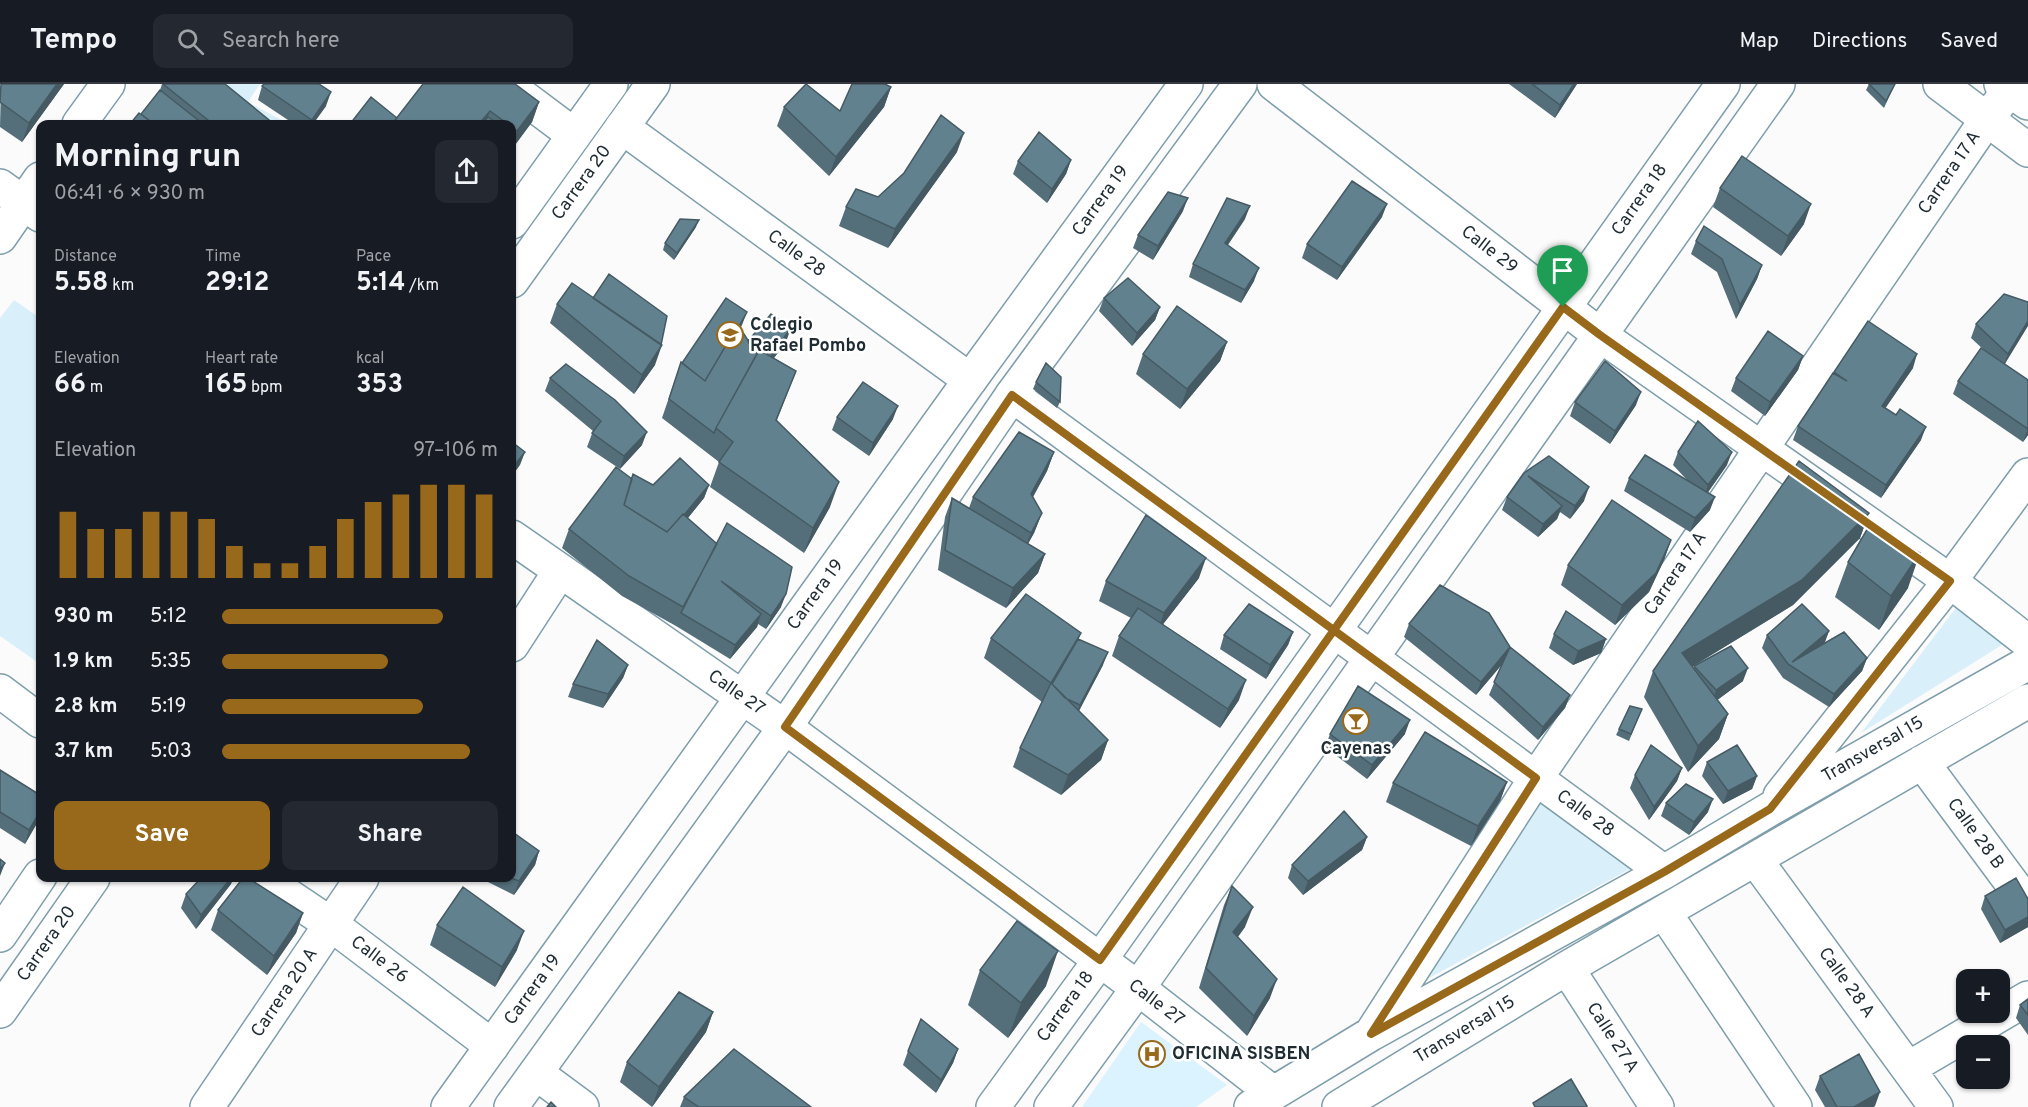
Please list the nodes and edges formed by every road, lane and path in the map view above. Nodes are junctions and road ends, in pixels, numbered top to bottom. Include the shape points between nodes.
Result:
1 (108, 84) edge
2 (506, 84) edge
3 (611, 84) edge
4 (653, 84) edge
5 (1186, 84) edge
6 (1240, 84) edge
7 (1274, 84) edge
8 (1722, 84) edge
9 (1778, 84) edge
10 (1940, 84) edge
11 (2013, 90) edge
12 (1987, 119) junction
13 (82, 120) edge
14 (622, 127) junction
15 (574, 135) junction
16 (2028, 150) edge
17 (26, 196) edge
18 (516, 216) edge
19 (0, 237) edge
20 (516, 275) edge
21 (1563, 307) junction
22 (1600, 335) junction
23 (970, 380) junction
24 (1012, 395) junction
25 (1761, 448) junction
26 (2028, 475) edge
27 (516, 540) edge
28 (560, 571) junction
29 (1950, 581) junction
30 (1334, 631) junction
31 (516, 639) edge
32 (2028, 642) edge
33 (1371, 658) junction
34 (2028, 663) edge
35 (0, 691) edge
36 (743, 698) junction
37 (2028, 701) edge
38 (36, 718) edge
39 (785, 727) junction
40 (1922, 762) junction
41 (1536, 778) junction
42 (1770, 809) junction
43 (1755, 859) junction
44 (1664, 872) junction
45 (36, 882) edge
46 (90, 882) edge
47 (268, 882) edge
48 (359, 882) edge
49 (2028, 905) edge
50 (1664, 912) junction
51 (332, 925) junction
52 (0, 935) edge
53 (1100, 960) junction
54 (1567, 968) junction
55 (1138, 988) junction
56 (2028, 998) edge
57 (0, 1011) edge
58 (1371, 1034) junction
59 (492, 1046) junction
60 (1909, 1068) junction
61 (536, 1073) junction
62 (1262, 1100) edge
63 (1647, 1103) edge
64 (207, 1107) edge
65 (448, 1107) edge
66 (511, 1107) edge
67 (582, 1107) edge
68 (993, 1107) edge
69 (1051, 1107) edge
70 (1339, 1107) edge
71 (1795, 1107) edge
72 (1936, 1107) edge

1 - 13 street
2 - 15 street
3 - 15 street, Carrera 20
4 - 14 street, Carrera 20
5 - 23 street, Carrera 19
6 - 24 street
7 - 21 street, Calle 29
8 - 21 street, Carrera 18
9 - 22 street
10 - 12 street
11 - 12 street, Carrera 17 A
12 - 16 street
12 - 25 street, Carrera 17 A
14 - 20 street, Carrera 20
14 - 23 street, Calle 28
15 - 18 street, Carrera 20
17 - 19 street
21 - 22 street, Calle 29
21 - 30 street, Carrera 18
22 - 25 street, Calle 29
22 - 33 street
23 - 36 street, Carrera 19
24 - 30 street, Calle 28
24 - 39 street
25 - 29 street, Calle 29
25 - 41 street, Carrera 17 A
26 - 29 street
27 - 28 street, Calle 27
28 - 31 street
28 - 36 street, Calle 27
29 - 32 street, Calle 29
29 - 42 street
30 - 33 street, Calle 28
30 - 53 street, Carrera 18
33 - 41 street, Calle 28
33 - 55 street
34 - 42 street, Transversal 15
35 - 38 street
36 - 39 street, Calle 27
36 - 59 street, Carrera 19
37 - 40 street, Transversal 15
39 - 53 street, Calle 27
39 - 61 street
40 - 43 street, Transversal 15
40 - 49 street, Calle 28 B
41 - 44 street, Calle 28
41 - 58 street, Carrera 17 A
42 - 44 street, Transversal 15
43 - 50 street, Transversal 15
43 - 60 street, Calle 28 A
44 - 58 street, Transversal 15
45 - 52 street
46 - 57 street, Carrera 20
47 - 51 street, Calle 26
48 - 51 street, Carrera 20 A
50 - 54 street, Transversal 15
50 - 71 street
51 - 59 street, Calle 26
51 - 64 street, Carrera 20 A
53 - 55 street, Calle 27
53 - 68 street, Carrera 18
54 - 63 street, Calle 27 A
54 - 70 street, Transversal 15
55 - 62 street, Calle 27
55 - 69 street
56 - 60 street
58 - 62 street, Transversal 15
59 - 65 street, Carrera 19
60 - 72 street, Calle 28 A
61 - 66 street
61 - 67 street

